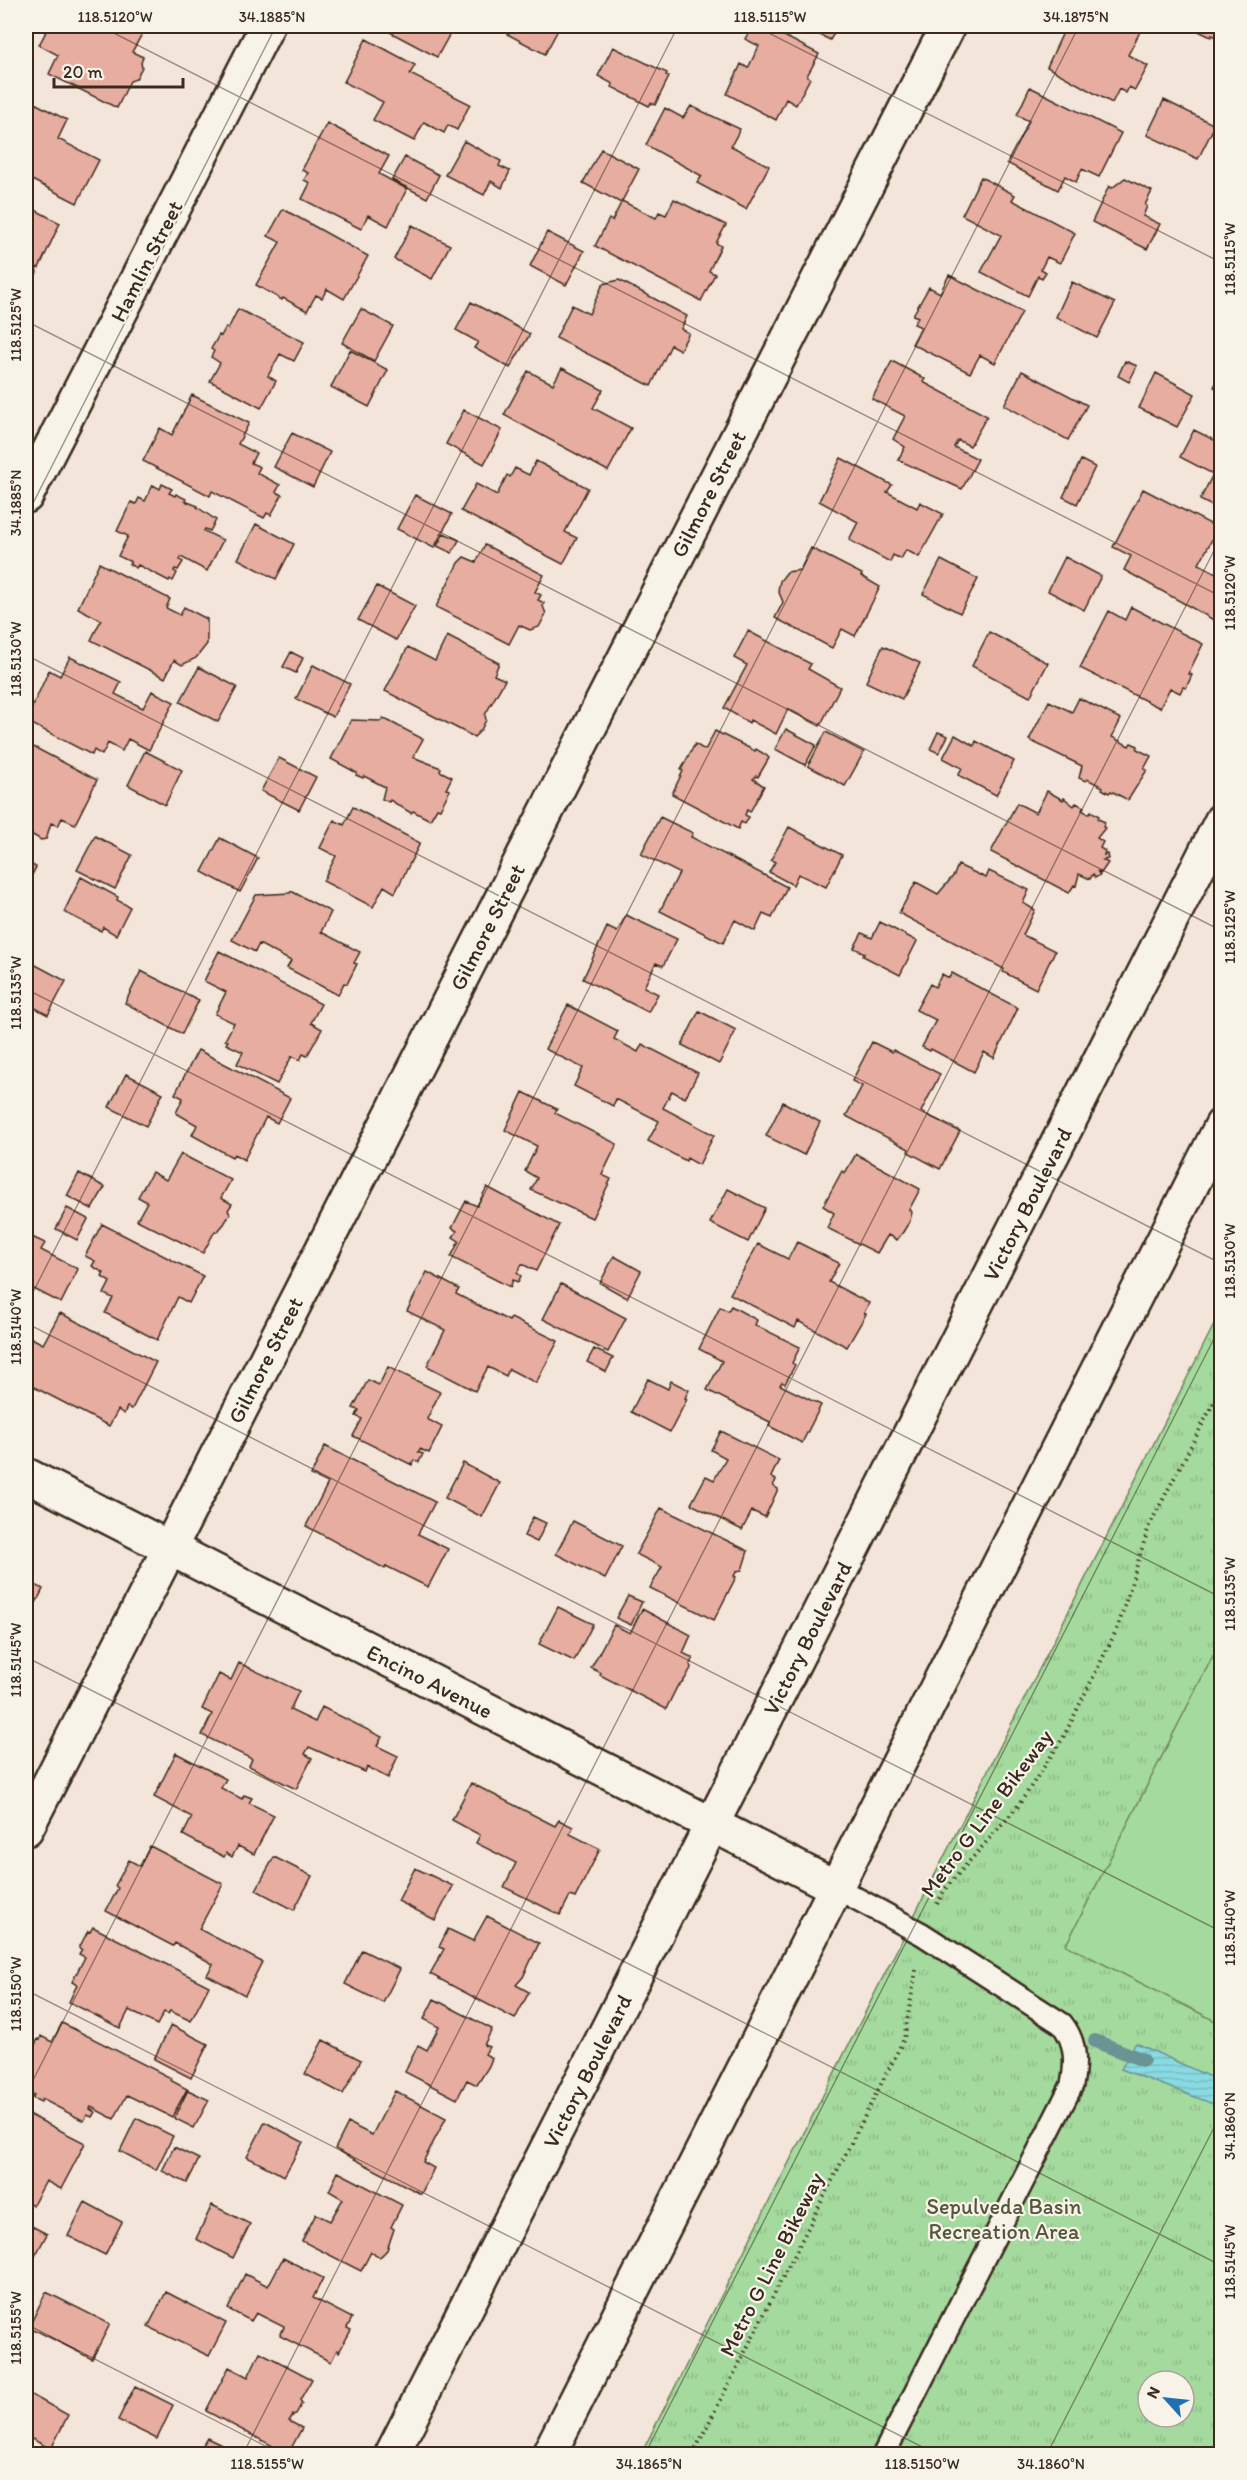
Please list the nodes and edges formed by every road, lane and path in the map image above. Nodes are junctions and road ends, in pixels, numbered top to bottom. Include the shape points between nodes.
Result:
1 (267, 26) edge
2 (948, 26) edge
3 (26, 496) edge
4 (1221, 820) edge
5 (1221, 1125) edge
6 (1221, 1387) edge
7 (26, 1475) edge
8 (169, 1548) junction
9 (712, 1824) junction
10 (26, 1829) edge
11 (835, 1887) junction
12 (922, 1934) junction
13 (392, 2454) edge
14 (549, 2454) edge
15 (693, 2454) edge
16 (884, 2454) edge

1 - 3 street, Hamlin Street
2 - 8 street, Gilmore Street
4 - 9 street, Victory Boulevard
5 - 11 street
6 - 12 path, Metro G Line Bikeway via 1149,1526 1118,1627 1063,1738 1018,1806 945,1888
7 - 8 street, Encino Avenue
8 - 9 street, Encino Avenue
8 - 10 street, Gilmore Street
9 - 11 street, Encino Avenue
9 - 13 street, Victory Boulevard
11 - 12 lane
11 - 14 street
12 - 15 path, Metro G Line Bikeway via 904,2039
12 - 16 lane via 1062,2024 1070,2034 1075,2066 1072,2085

